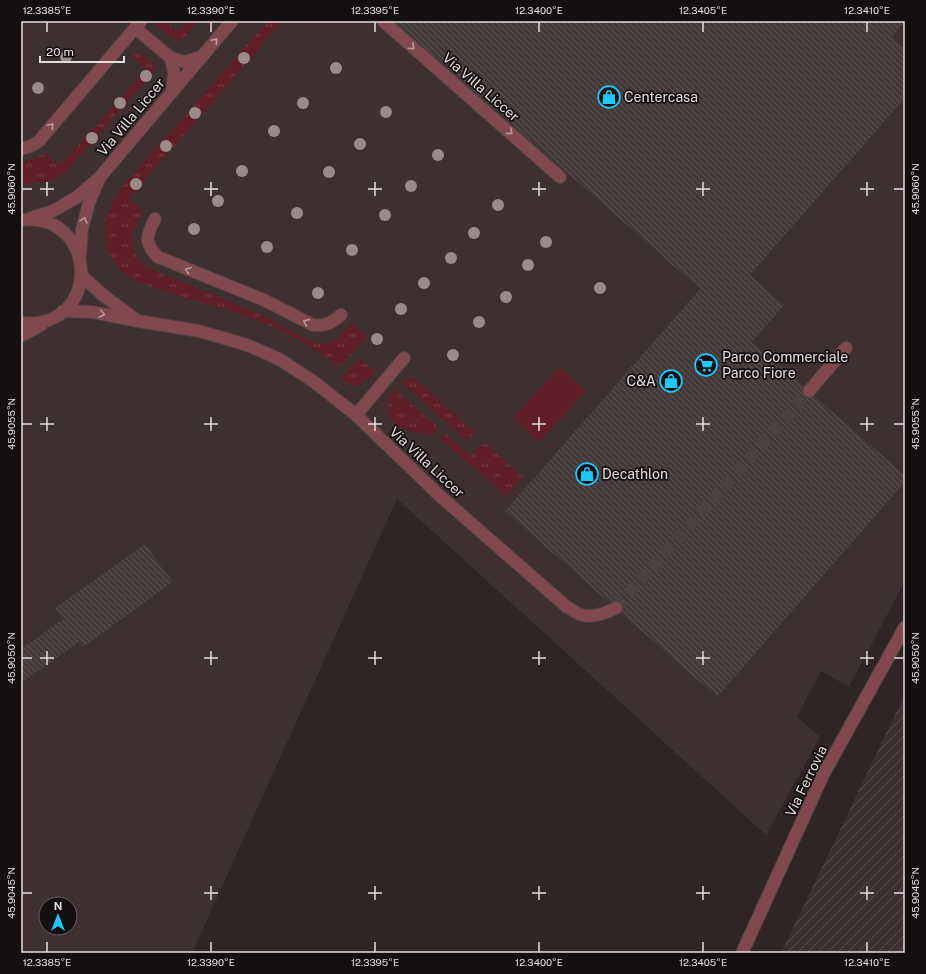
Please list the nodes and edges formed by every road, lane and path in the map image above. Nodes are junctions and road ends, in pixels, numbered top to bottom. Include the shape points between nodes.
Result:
1 (232, 21) edge
2 (383, 21) edge
3 (138, 25) edge
4 (171, 58) junction
5 (201, 58) junction
6 (172, 92) junction
7 (21, 149) edge
8 (100, 177) junction
9 (560, 177) dead end
10 (24, 219) edge
11 (155, 219) dead end
12 (80, 258) junction
13 (82, 276) junction
14 (63, 312) junction
15 (342, 315) dead end
16 (50, 320) junction
17 (138, 321) junction
18 (21, 323) edge
19 (21, 336) edge
20 (846, 348) dead end
21 (404, 358) dead end
22 (809, 391) tunnel mouth
23 (356, 415) junction
24 (616, 608) tunnel mouth
25 (905, 627) edge
26 (742, 953) edge

5 -> 1 street, Via Villa Liccer
2 -> 9 street, Via Villa Liccer
3 - 4 street
7 -> 3 street via 39,141
4 - 5 street via 185,62
4 - 6 street via 174,73
5 - 6 street, Via Villa Liccer
6 - 8 street, Via Villa Liccer
8 - 10 street via 77,197 53,210
12 -> 8 street via 82,229
10 - 12 street via 45,221 61,229 73,242
15 -> 11 street via 330,324 313,325 264,300 158,258 150,249 147,240
12 - 13 street
13 - 14 street via 79,289
13 - 17 street, Via Villa Liccer
14 - 16 street
14 -> 17 street, Via Villa Liccer via 92,312
16 - 18 street via 34,324
16 - 19 street
17 - 23 street, Via Villa Liccer via 199,331 247,345 279,359 313,381
20 - 22 street
21 - 23 street
23 - 24 street, Via Villa Liccer via 440,496 567,607 580,615 606,613
25 - 26 street, Via Ferrovia via 823,775

